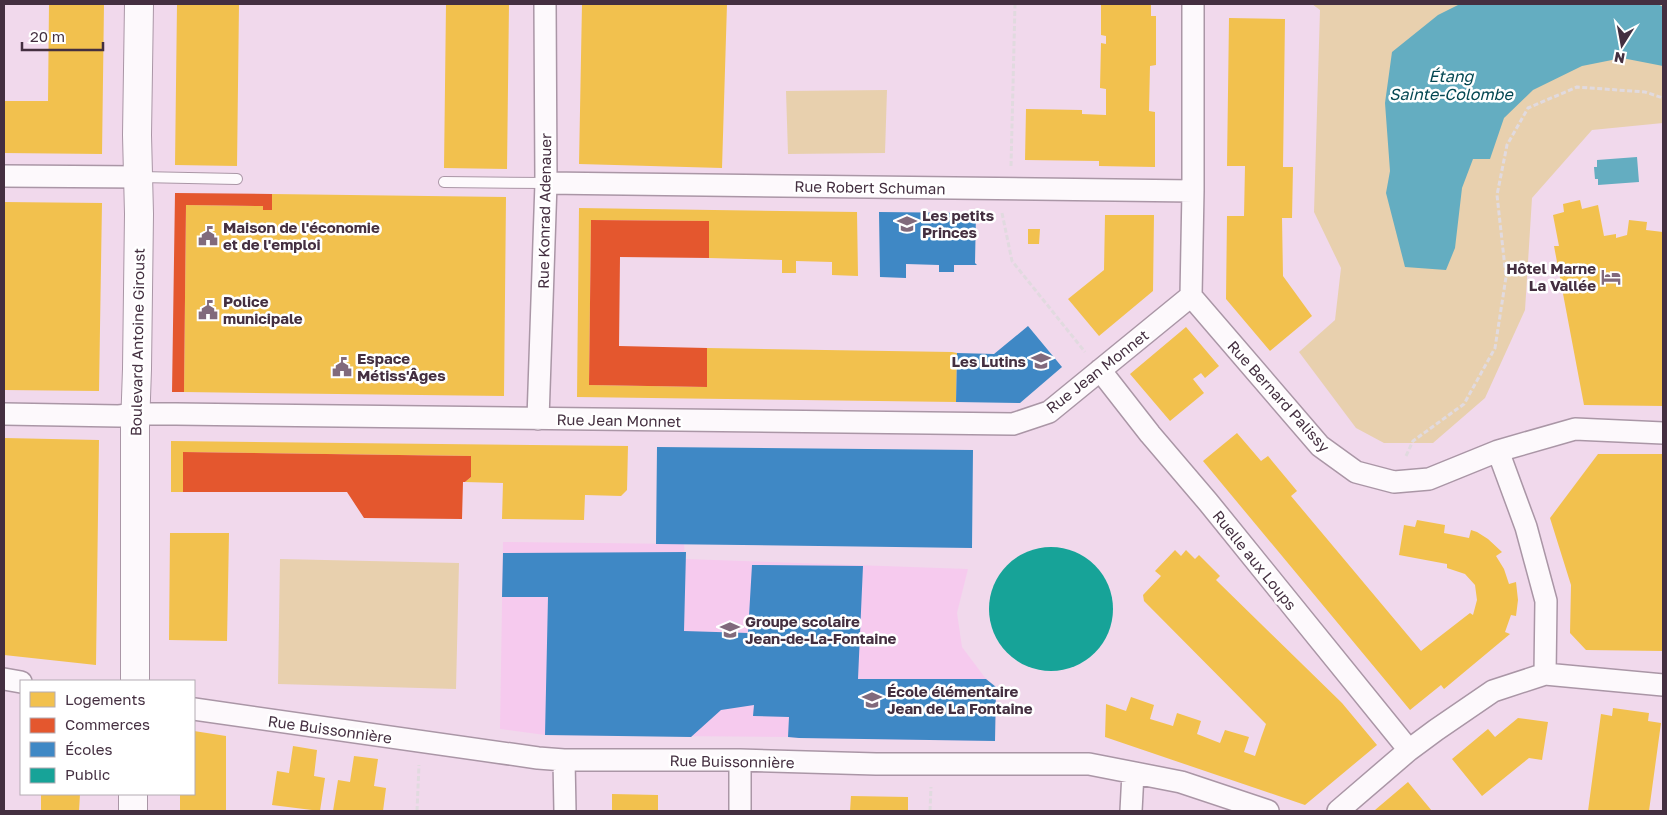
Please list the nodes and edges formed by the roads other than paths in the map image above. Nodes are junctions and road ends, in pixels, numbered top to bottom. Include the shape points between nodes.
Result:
1 (138, 4) edge
2 (546, 4) edge
3 (1193, 4) edge
4 (4, 176) edge
5 (138, 177) junction
6 (237, 179) dead end
7 (444, 182) dead end
8 (546, 183) junction
9 (1193, 191) junction
10 (1191, 296) junction
11 (1100, 370) junction
12 (4, 414) edge
13 (136, 414) junction
14 (538, 419) junction
15 (1663, 433) edge
16 (1498, 451) junction
17 (1544, 674) junction
18 (4, 679) edge
19 (135, 680) edge
20 (20, 682) edge
21 (1663, 685) edge
22 (195, 709) edge
23 (1409, 750) junction
24 (564, 760) junction
25 (740, 760) junction
26 (1132, 772) junction
27 (133, 795) edge
28 (133, 811) edge
29 (565, 811) edge
30 (740, 811) edge
31 (1132, 811) edge
32 (1268, 811) edge
33 (1338, 811) edge

1 - 5 street, Boulevard Antoine Giroust
2 - 8 street, Rue Konrad Adenauer
3 - 9 street
4 - 5 street
5 - 6 lane
5 - 13 street, Boulevard Antoine Giroust
7 - 8 lane
8 - 9 street, Rue Robert Schuman
8 - 14 street, Rue Konrad Adenauer
9 - 10 street
10 - 11 street, Rue Jean Monnet
10 - 16 street, Rue Bernard Palissy via 1320,446 1356,472 1394,482 1429,479
11 - 14 street, Rue Jean Monnet via 1049,412 1013,424
11 - 23 street, Ruelle aux Loups
12 - 13 street, Rue Jean Monnet
13 - 14 street, Rue Jean Monnet
13 - 19 street, Boulevard Antoine Giroust
15 - 16 street, Rue Bernard Palissy via 1575,429
16 - 17 street via 1526,527 1546,601
17 - 21 street
17 - 23 street via 1493,691
18 - 20 street
22 - 24 street, Rue Buissonnière
23 - 33 street
24 - 25 street, Rue Buissonnière
24 - 29 street
25 - 26 street, Rue Buissonnière via 1089,764
25 - 30 street
26 - 31 street
26 - 32 street, Rue Buissonnière via 1181,782
27 - 28 street

